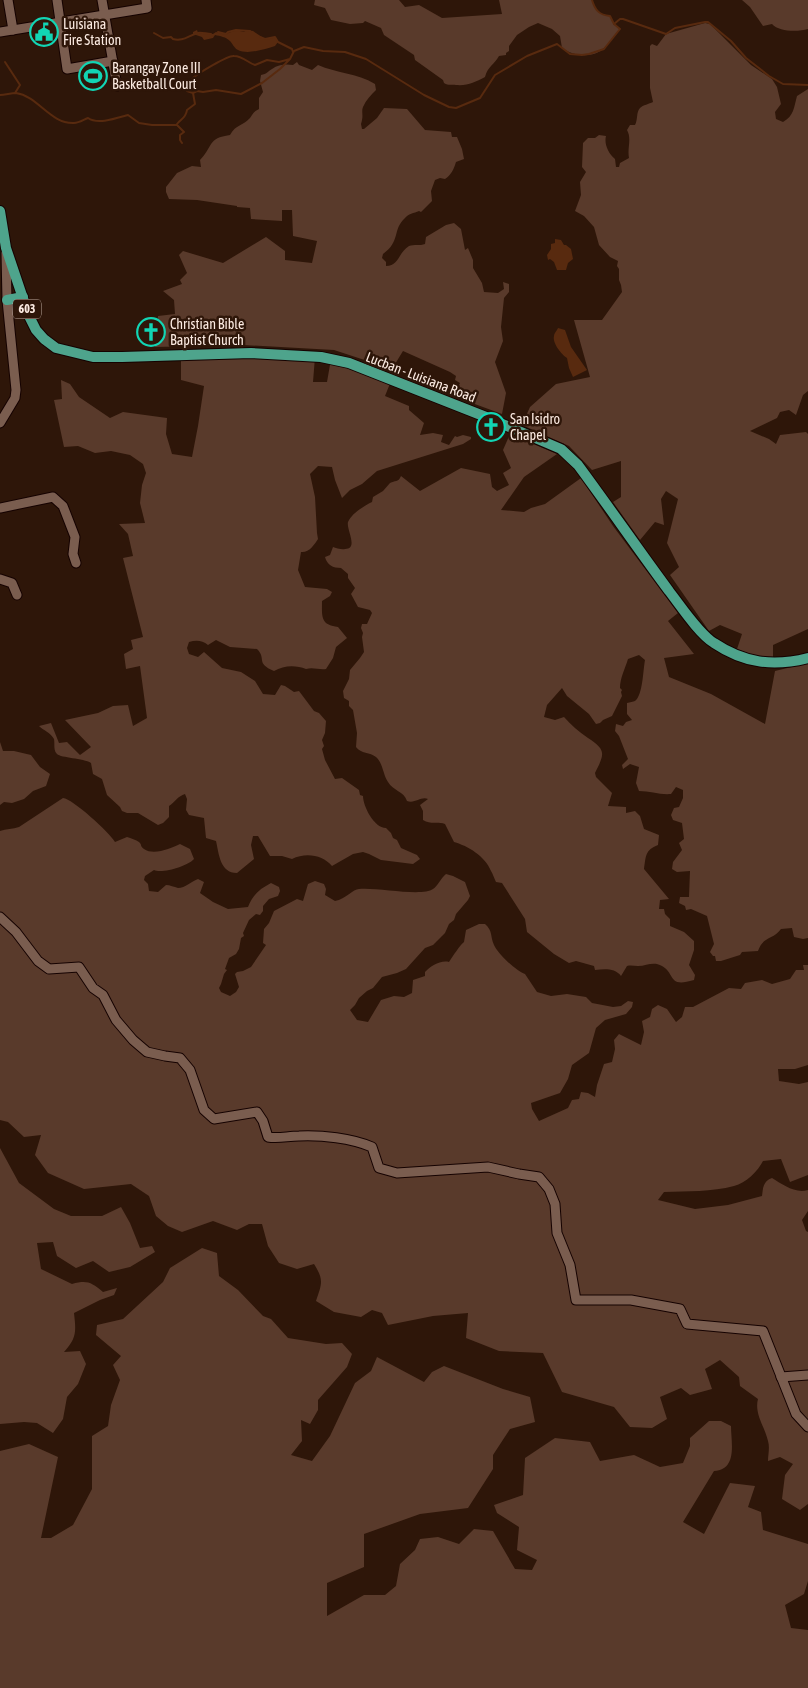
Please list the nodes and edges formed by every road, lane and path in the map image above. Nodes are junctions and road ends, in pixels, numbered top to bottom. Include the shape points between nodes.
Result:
1 (8, 0) edge
2 (57, 0) edge
3 (102, 0) edge
4 (146, 4) edge
5 (104, 15) junction
6 (61, 23) junction
7 (13, 30) junction
8 (0, 32) edge
9 (113, 60) junction
10 (117, 86) dead end
11 (1, 217) edge
12 (6, 248) junction
13 (23, 297) junction
14 (7, 300) junction
15 (0, 422) edge
16 (0, 508) edge
17 (76, 563) dead end
18 (0, 579) edge
19 (17, 595) dead end
20 (808, 658) edge
21 (0, 917) edge
22 (808, 1375) edge
23 (781, 1378) junction
24 (808, 1427) edge

1 - 7 street
2 - 6 street
3 - 5 street
4 - 5 street
5 - 6 street
5 - 9 street
6 - 7 street
6 - 9 street via 67,69
7 - 8 street
9 - 10 street
11 - 12 main road, 603
12 - 13 main road, 603
12 - 14 street
13 - 14 main road
13 - 20 main road, Lucban - Luisiana Road / 603 via 36,330 56,348 70,352 93,357 251,353 321,357 349,363 561,449 578,465 689,618 712,642 733,653 768,663
14 - 15 street via 16,390 15,398
16 - 17 street via 53,497 63,506 75,537 72,554
18 - 19 street via 12,583
21 - 23 street via 38,961 49,968 79,967 103,995 116,1020 147,1052 180,1058 190,1070 204,1110 214,1119 257,1112 268,1137 319,1136 361,1142 372,1148 379,1168 396,1173 488,1167 539,1177 555,1204 557,1233 570,1265 576,1300 630,1300 680,1309 687,1324 763,1331
22 - 23 street
23 - 24 street via 796,1414

